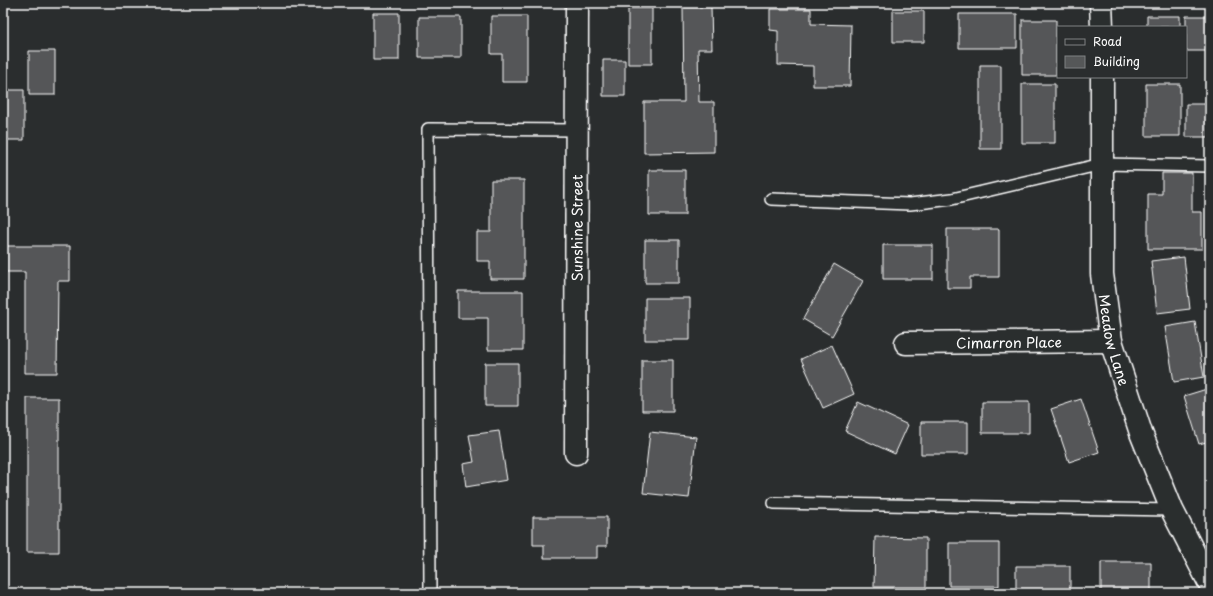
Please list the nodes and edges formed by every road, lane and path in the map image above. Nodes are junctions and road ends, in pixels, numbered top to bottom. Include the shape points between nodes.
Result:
1 (577, 3) edge
2 (1101, 3) edge
3 (1102, 26) edge
4 (1102, 78) edge
5 (577, 130) junction
6 (1102, 164) junction
7 (1210, 166) edge
8 (771, 199) dead end
9 (1111, 341) junction
10 (906, 343) dead end
11 (576, 454) dead end
12 (774, 503) dead end
13 (1172, 510) junction
14 (1210, 584) edge
15 (430, 593) edge

1 - 5 street, Sunshine Street
2 - 3 street
4 - 6 street, Meadow Lane
5 - 11 street, Sunshine Street
5 - 15 lane via 428,129
6 - 7 lane
6 - 8 lane via 952,199 917,203
6 - 9 street, Meadow Lane via 1102,274
9 - 10 street, Cimarron Place
9 - 13 street, Meadow Lane via 1141,433
12 - 13 lane
13 - 14 street, Meadow Lane

